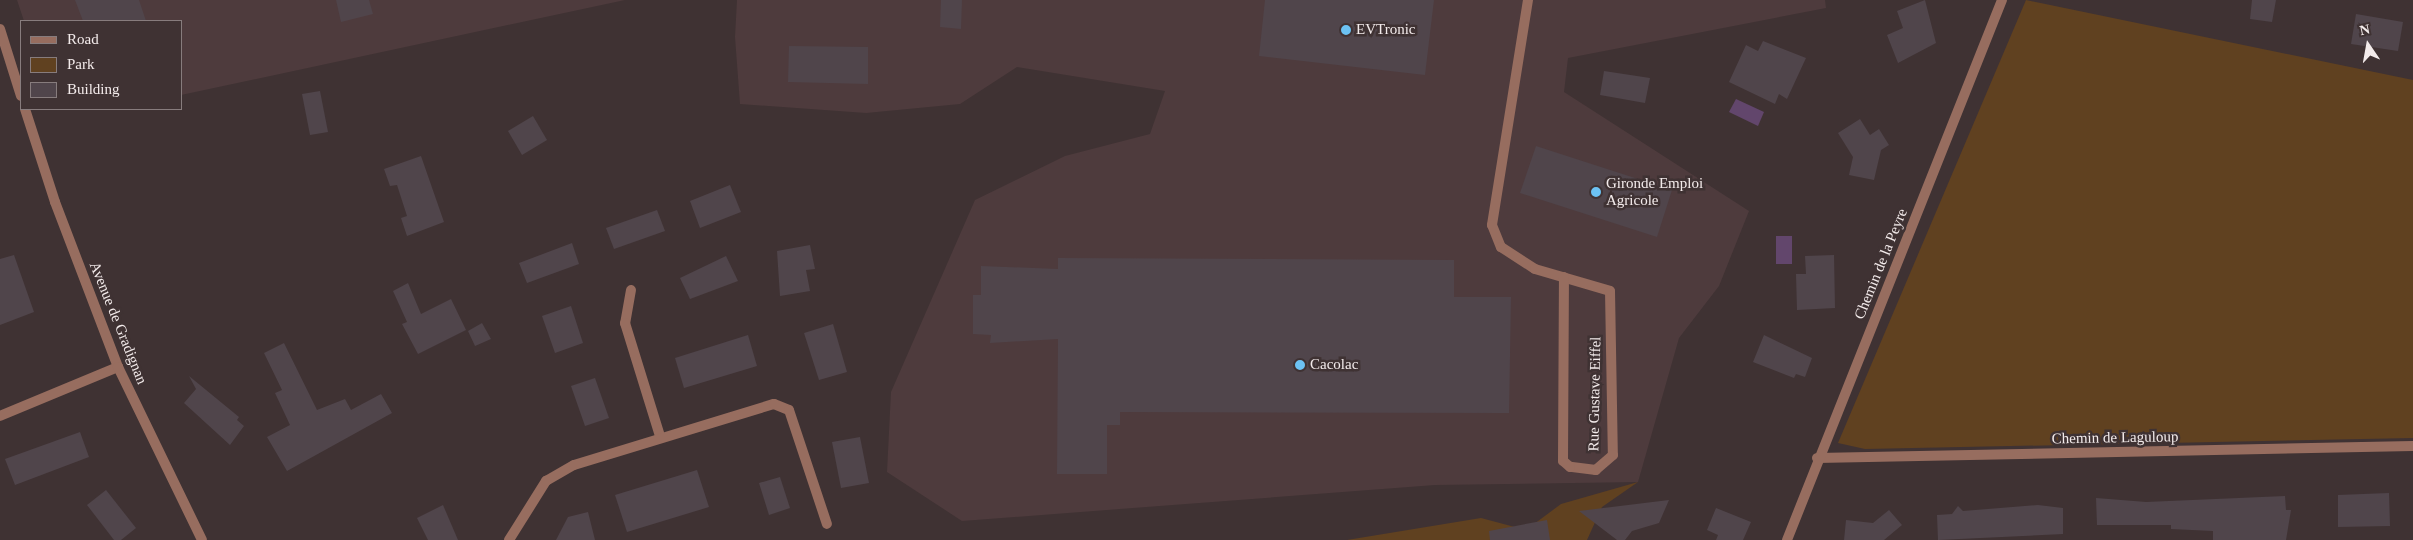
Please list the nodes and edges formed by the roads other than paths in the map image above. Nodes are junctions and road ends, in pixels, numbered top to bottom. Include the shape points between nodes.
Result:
1 (1528, 0) edge
2 (2002, 0) edge
3 (0, 29) edge
4 (20, 93) edge
5 (25, 110) edge
6 (1564, 277) junction
7 (631, 290) dead end
8 (118, 367) junction
9 (0, 416) edge
10 (660, 436) junction
11 (2413, 446) edge
12 (1817, 458) junction
13 (827, 524) dead end
14 (202, 540) edge
15 (509, 540) edge
16 (1787, 540) edge

1 - 6 street, Rue Gustave Eiffel via 1492,225 1501,248 1535,268
2 - 12 street, Chemin de la Peyre
3 - 4 street
5 - 8 street, Avenue de Gradignan via 55,202
6 - 6 street, Rue Gustave Eiffel via 1610,291 1613,455 1596,470 1570,467 1564,461
7 - 10 street via 625,323
8 - 9 street
8 - 14 street, Avenue de Gradignan
10 - 13 street via 774,404 789,410
10 - 15 street via 574,464 546,481
11 - 12 street, Chemin de Laguloup
12 - 16 street, Chemin de la Peyre

